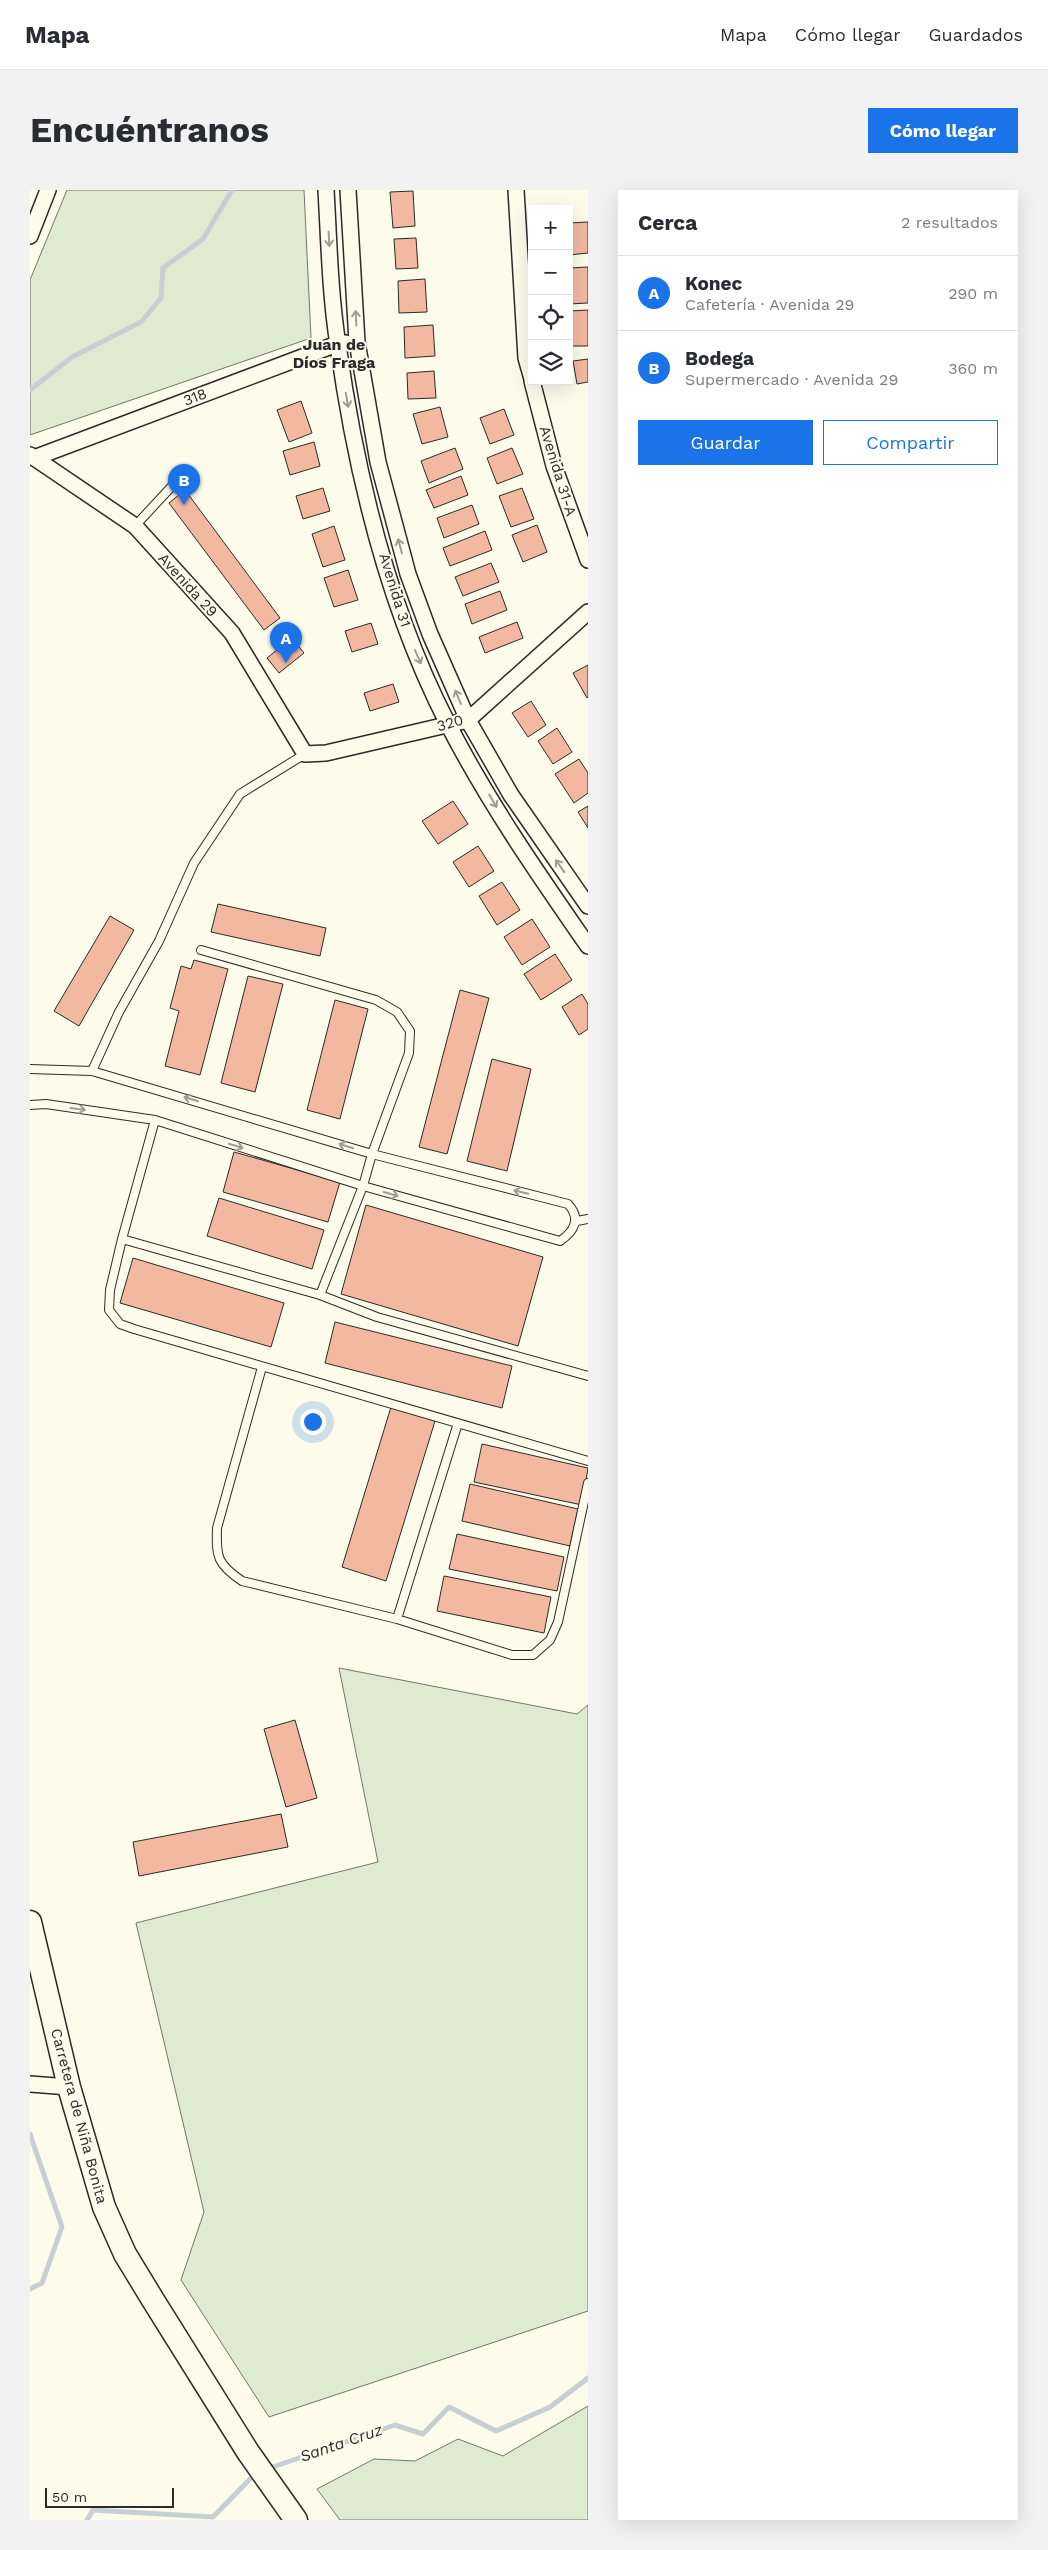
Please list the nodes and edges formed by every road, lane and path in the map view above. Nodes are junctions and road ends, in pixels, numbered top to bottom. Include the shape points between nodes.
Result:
1 (48, 190) edge
2 (326, 190) edge
3 (348, 190) edge
4 (516, 190) edge
5 (30, 236) edge
6 (358, 342) junction
7 (338, 344) junction
8 (528, 365) edge
9 (533, 385) edge
10 (32, 456) edge
11 (173, 485) dead end
12 (135, 526) junction
13 (588, 560) edge
14 (588, 612) edge
15 (468, 720) junction
16 (448, 724) junction
17 (305, 754) junction
18 (588, 906) edge
19 (588, 946) edge
20 (201, 950) dead end
21 (30, 1069) edge
22 (92, 1071) junction
23 (30, 1105) edge
24 (155, 1120) junction
25 (372, 1154) junction
26 (363, 1186) junction
27 (588, 1219) edge
28 (577, 1221) junction
29 (122, 1239) junction
30 (320, 1294) junction
31 (262, 1368) junction
32 (588, 1376) edge
33 (458, 1423) junction
34 (588, 1461) edge
35 (588, 1484) edge
36 (396, 1619) junction
37 (30, 1922) edge
38 (30, 2084) edge
39 (69, 2086) junction
40 (296, 2520) edge

1 - 5 street
2 -> 7 street, Avenida 31
6 -> 3 street, Avenida 31
4 - 8 street, Avenida 31-A
6 - 7 street, 318
15 -> 6 street, Avenida 31 via 408,574 378,462
7 - 10 street, 318
7 -> 16 street, Avenida 31 via 359,468 392,586 412,642
9 - 13 street, Avenida 31-A via 554,466
10 - 12 street, Avenida 29
11 - 12 lane
12 - 17 street, Avenida 29 via 232,633
14 - 15 street, 320
15 - 16 street, 320
18 -> 15 street, Avenida 31 via 511,795
16 - 17 street, 320 via 326,753
16 -> 19 street, Avenida 31 via 521,851
17 - 22 lane via 240,794 194,863 159,941 119,1012
20 - 25 lane via 376,1000 397,1012 410,1031 409,1053
21 - 22 lane
25 -> 22 lane
23 -> 24 lane via 46,1104
24 -> 26 lane
24 - 29 lane
25 - 26 lane
28 -> 25 lane via 568,1204
26 -> 28 lane via 560,1241 570,1234
26 - 30 lane
27 - 28 lane
29 - 30 lane
29 - 31 lane via 110,1290 109,1310 120,1324
30 - 32 lane via 377,1317
31 - 33 lane
31 - 36 lane via 217,1528 216,1553 225,1570 242,1581
33 - 34 lane
33 - 36 lane
35 - 36 lane via 558,1622 550,1640 533,1655 512,1655
37 - 39 main road, Carretera de Niña Bonita
38 - 39 street
39 - 40 main road, Carretera de Niña Bonita via 104,2207 126,2254 248,2452

